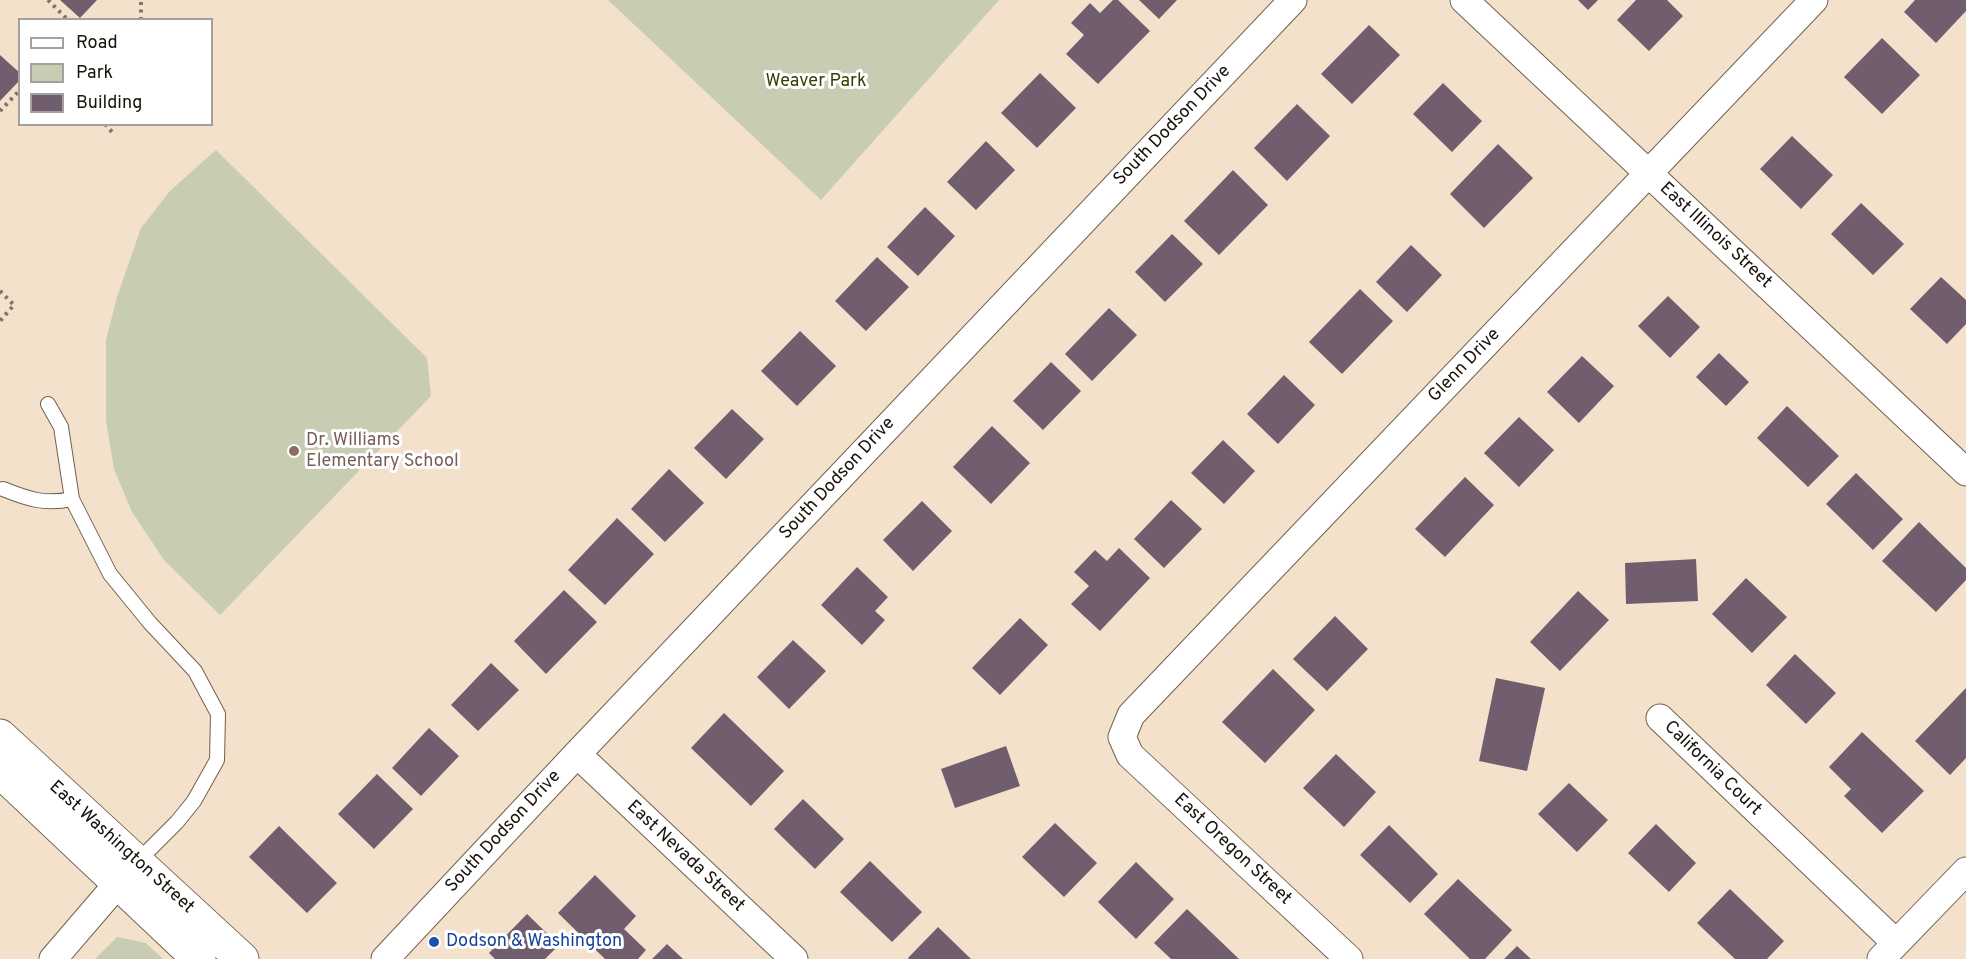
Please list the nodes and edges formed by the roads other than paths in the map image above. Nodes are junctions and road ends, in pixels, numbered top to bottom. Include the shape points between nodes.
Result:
1 (1293, 0) edge
2 (1464, 0) edge
3 (1814, 0) edge
4 (1649, 174) junction
5 (48, 404) dead end
6 (1966, 472) edge
7 (3, 489) dead end
8 (72, 499) junction
9 (1660, 718) dead end
10 (0, 736) edge
11 (1122, 737) joint
12 (577, 754) junction
13 (0, 771) edge
14 (1966, 871) edge
15 (127, 872) junction
16 (1889, 951) edge
17 (53, 959) edge
18 (199, 959) edge
19 (242, 959) edge
20 (385, 959) edge
21 (794, 959) edge
22 (1349, 959) edge

1 - 12 street, South Dodson Drive
2 - 4 street, East Illinois Street
3 - 4 street, Glenn Drive
4 - 6 street, East Illinois Street
4 - 11 street, Glenn Drive via 1131,715
5 - 8 lane via 61,427
7 - 8 lane via 54,503
8 - 15 lane via 110,574 195,671 218,714 217,760 212,771 194,801
9 - 16 street, California Court via 1765,819
10 - 15 main road, East Washington Street
11 - 22 street, East Oregon Street via 1130,755
12 - 20 street, South Dodson Drive
12 - 21 street, East Nevada Street
13 - 15 main road, East Washington Street
14 - 16 street
15 - 17 street
15 - 18 main road, East Washington Street
15 - 19 main road, East Washington Street

